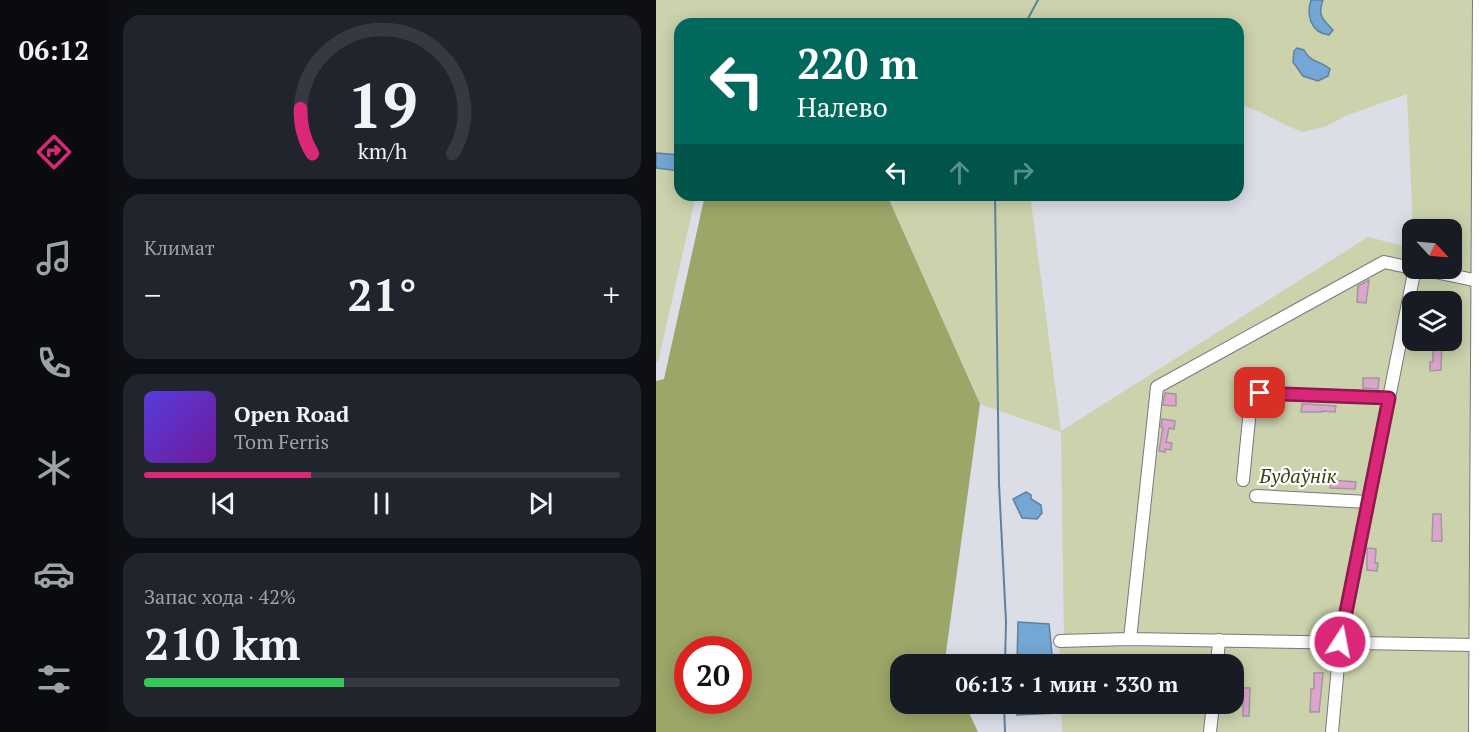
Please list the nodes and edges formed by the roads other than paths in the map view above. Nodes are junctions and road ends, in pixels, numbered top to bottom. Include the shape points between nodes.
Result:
1 (1479, 0) edge
2 (1402, 266) edge
3 (1462, 278) edge
4 (1412, 279) edge
5 (1478, 281) junction
6 (1389, 398) junction
7 (1243, 480) dead end
8 (1256, 496) dead end
9 (1368, 502) junction
10 (1130, 639) junction
11 (1219, 640) junction
12 (1060, 641) dead end
13 (1340, 642) junction
14 (1475, 645) junction
15 (1218, 654) edge
16 (1212, 714) edge
17 (1210, 732) edge
18 (1332, 732) edge
19 (1475, 732) edge

1 - 5 street
2 - 10 street via 1384,262 1157,387
3 - 5 street
4 - 6 street
5 - 14 street
6 - 7 street via 1260,393 1251,399
6 - 9 street
8 - 9 street
9 - 13 street
10 - 11 street
10 - 12 street
11 - 13 street
11 - 15 street
13 - 14 street
13 - 18 street
14 - 19 street
16 - 17 street

